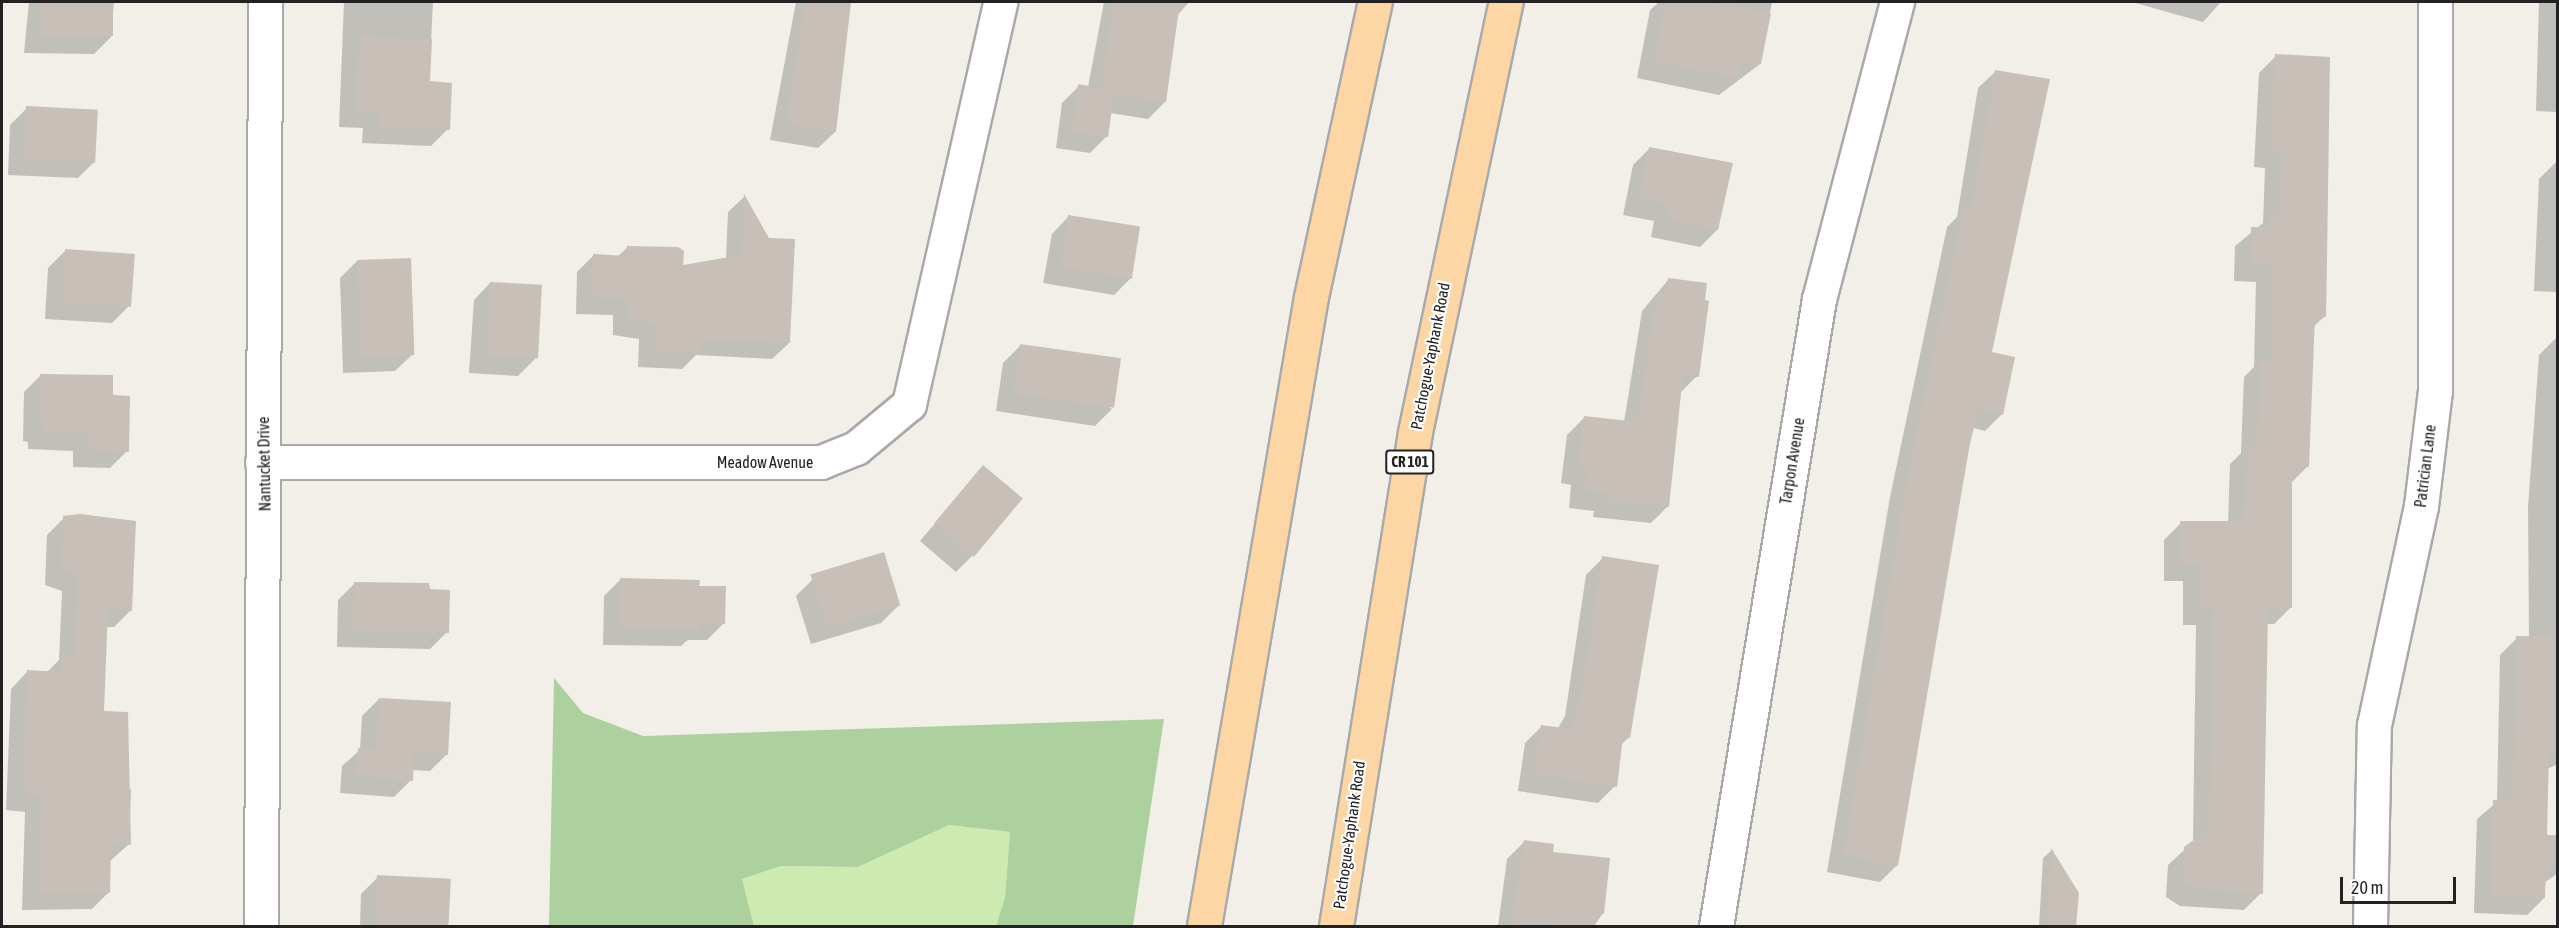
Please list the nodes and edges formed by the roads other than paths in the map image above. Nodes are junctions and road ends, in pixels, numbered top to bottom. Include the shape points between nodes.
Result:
1 (265, 2) edge
2 (1000, 2) edge
3 (1375, 2) edge
4 (1506, 2) edge
5 (1897, 2) edge
6 (2435, 2) edge
7 (262, 462) junction
8 (1207, 922) edge
9 (261, 927) edge
10 (1336, 927) edge
11 (1716, 927) edge
12 (2370, 927) edge

1 - 7 street, Nantucket Drive
2 - 7 street, Meadow Avenue via 909,404 856,448 821,462
3 - 8 main road via 1311,297
4 - 10 main road, Patchogue-Yaphank Road / CR 101 via 1415,432
5 - 11 street, Tarpon Avenue via 1819,299
6 - 12 street, Patrician Lane via 2435,392 2421,506 2374,725
7 - 9 street, Nantucket Drive via 266,542

